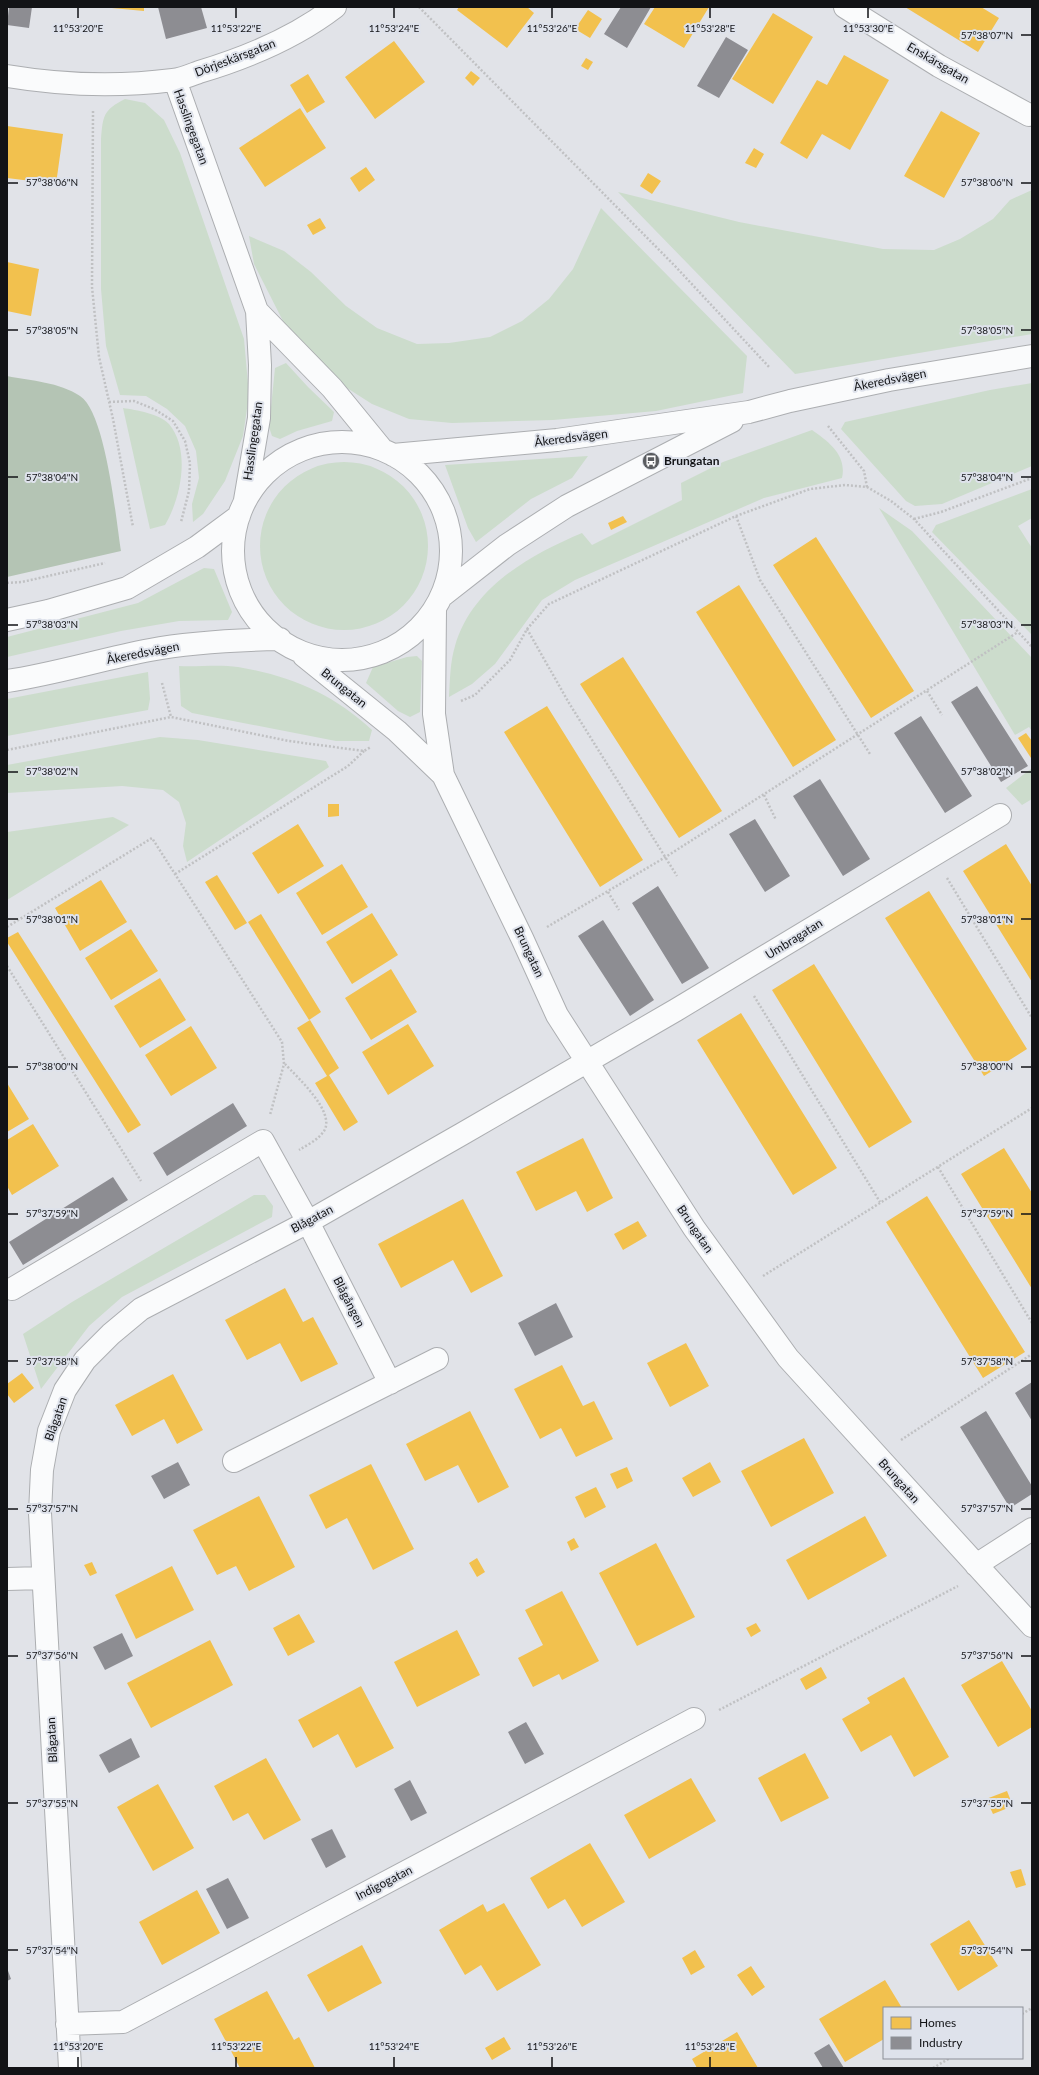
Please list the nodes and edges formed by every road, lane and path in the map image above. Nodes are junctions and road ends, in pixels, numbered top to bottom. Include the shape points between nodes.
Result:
1 (335, 7) edge
2 (419, 7) edge
3 (847, 8) edge
4 (7, 76) edge
5 (175, 80) junction
6 (94, 84) junction
7 (1029, 115) dead end
8 (256, 310) junction
9 (1032, 356) edge
10 (770, 368) dead end
11 (109, 402) junction
12 (749, 412) junction
13 (828, 426) dead end
14 (387, 451) junction
15 (1032, 478) edge
16 (867, 487) junction
17 (242, 508) junction
18 (736, 516) junction
19 (914, 520) junction
20 (179, 525) dead end
21 (133, 527) dead end
22 (110, 562) dead end
23 (7, 583) edge
24 (439, 602) junction
25 (7, 620) edge
26 (527, 629) junction
27 (1018, 632) junction
28 (280, 639) junction
29 (1032, 647) edge
30 (299, 652) junction
31 (7, 681) edge
32 (162, 683) dead end
33 (927, 691) junction
34 (434, 714) junction
35 (942, 715) dead end
36 (171, 717) junction
37 (397, 730) junction
38 (858, 736) junction
39 (7, 750) edge
40 (364, 751) junction
41 (870, 754) dead end
42 (442, 775) junction
43 (764, 795) junction
44 (1000, 815) dead end
45 (776, 820) dead end
46 (934, 856) junction
47 (664, 858) junction
48 (175, 874) junction
49 (677, 876) dead end
50 (608, 892) junction
51 (619, 910) dead end
52 (7, 927) edge
53 (522, 938) junction
54 (7, 966) edge
55 (739, 972) junction
56 (1032, 1018) edge
57 (587, 1062) junction
58 (284, 1064) junction
59 (1032, 1108) edge
60 (263, 1141) junction
61 (276, 1164) junction
62 (938, 1167) junction
63 (880, 1202) junction
64 (156, 1205) junction
65 (308, 1222) junction
66 (12, 1290) dead end
67 (740, 1291) junction
68 (1032, 1324) edge
69 (1032, 1354) edge
70 (437, 1360) dead end
71 (390, 1383) junction
72 (877, 1456) junction
73 (234, 1461) dead end
74 (1032, 1529) edge
75 (976, 1565) junction
76 (43, 1578) junction
77 (7, 1579) edge
78 (1032, 1626) edge
79 (694, 1718) joint
80 (1032, 2008) edge
81 (1023, 2013) edge
82 (67, 2024) junction
83 (948, 2059) edge
84 (70, 2068) edge
85 (933, 2068) edge

1 - 5 street, Dörjeskärsgatan via 276,43 218,67
2 - 10 path via 669,260
3 - 7 street, Enskärsgatan via 939,66
4 - 6 street, Hasslingegatan via 36,81
5 - 6 street, Hasslingegatan
5 - 8 street, Hasslingegatan
6 - 11 path via 92,287 99,357
8 - 14 street, Hasslingegatan via 332,388
8 - 17 street, Hasslingegatan via 260,365 259,418
9 - 12 street, Åkeredsvägen via 889,380
11 - 20 path via 134,401 154,409 173,421 185,441 190,463 189,491
11 - 21 path
12 - 14 street, Åkeredsvägen via 557,440
12 - 24 street, Åkeredsvägen via 567,506 506,545
13 - 16 path via 864,471
14 - 17 street, Åkeredsvägen via 345,441 314,445 293,453 276,463
14 - 24 street, Åkeredsvägen via 412,466 434,490 446,515 451,537 451,564
15 - 19 path
16 - 18 path via 845,485 810,489
16 - 19 path via 891,501
17 - 25 street, Åkeredsvägen via 197,546 126,588
17 - 28 street, Åkeredsvägen via 234,530 233,561 240,590 248,608 264,628
18 - 26 path via 549,604
18 - 38 path via 760,580
19 - 27 path
22 - 23 path via 22,582
24 - 30 street, Åkeredsvägen via 418,630 381,653 359,660 334,660
24 - 34 street, Brungatan
26 - 34 path via 510,660 475,695
26 - 47 path
27 - 29 path
27 - 33 path
28 - 30 street, Åkeredsvägen
28 - 31 street, Åkeredsvägen via 236,640 150,649
30 - 37 street, Brungatan
32 - 36 path
33 - 35 path
33 - 38 path
34 - 42 street, Brungatan
36 - 39 path
36 - 40 path via 290,741
37 - 40 path
37 - 42 street, Brungatan
38 - 41 path
38 - 43 path
40 - 48 path via 348,766
42 - 53 street, Brungatan
43 - 45 path
43 - 47 path
44 - 46 street, Umbragatan
46 - 55 street, Umbragatan
46 - 56 path
47 - 49 path
47 - 50 path
48 - 52 path via 152,838
48 - 58 path via 282,1042
50 - 51 path
50 - 53 path via 552,925
53 - 57 street, Brungatan via 557,1015
54 - 64 path
55 - 57 street, Umbragatan
55 - 63 path
57 - 65 street, Blågatan
57 - 67 street, Brungatan via 694,1228
58 - 60 path
58 - 61 path via 306,1086 324,1111 326,1121 324,1130 316,1139
59 - 62 path
60 - 61 street, Blågången
60 - 64 street
61 - 65 street, Blågången
62 - 63 path
62 - 68 path
63 - 67 path
64 - 66 street
65 - 71 street, Blågången
65 - 76 street, Blågatan via 141,1309 85,1360 65,1390 49,1430 42,1470 40,1513
67 - 72 street, Brungatan via 788,1358
69 - 72 path
70 - 71 street
71 - 73 street
72 - 75 street, Brungatan
74 - 75 street
75 - 78 street, Brungatan
75 - 79 path via 963,1583 718,1711
76 - 77 street
76 - 82 street, Blågatan
79 - 82 street, Indigogatan via 123,2022
80 - 81 path
82 - 84 street, Blågatan
83 - 85 path

